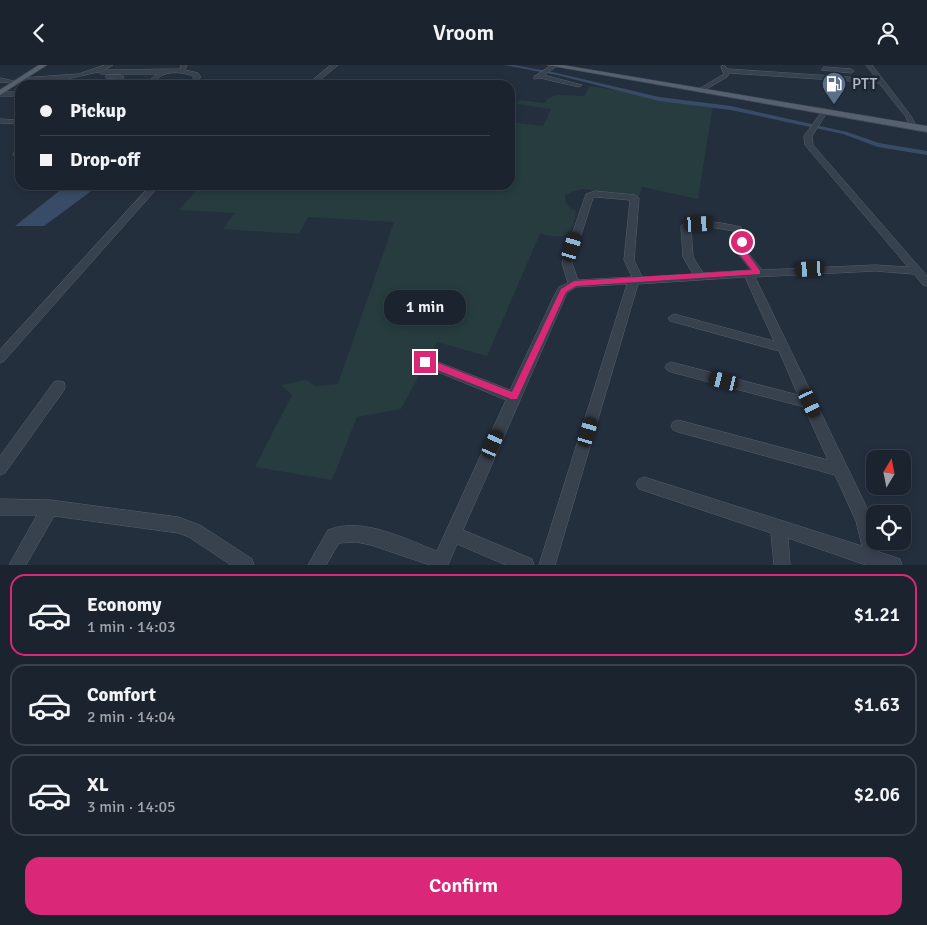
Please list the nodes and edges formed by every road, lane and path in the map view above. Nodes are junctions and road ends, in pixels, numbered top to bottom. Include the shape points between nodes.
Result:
1 (36, 65) edge
2 (44, 65) edge
3 (110, 65) edge
4 (134, 65) edge
5 (335, 65) edge
6 (869, 65) edge
7 (183, 68) edge
8 (724, 68) edge
9 (548, 70) edge
10 (129, 71) junction
11 (164, 72) junction
12 (93, 73) junction
13 (876, 74) junction
14 (828, 77) junction
15 (0, 80) edge
16 (21, 80) joint
17 (119, 80) edge
18 (154, 80) edge
19 (196, 80) edge
20 (316, 80) edge
21 (11, 81) junction
22 (881, 81) junction
23 (15, 84) edge
24 (579, 85) dead end
25 (0, 87) edge
26 (701, 90) junction
27 (0, 93) edge
28 (15, 94) edge
29 (825, 111) junction
30 (0, 121) edge
31 (15, 121) edge
32 (913, 127) junction
33 (927, 129) edge
34 (151, 190) edge
35 (918, 271) junction
36 (753, 273) junction
37 (700, 276) junction
38 (636, 279) junction
39 (927, 283) edge
40 (574, 284) junction
41 (674, 318) dead end
42 (784, 348) junction
43 (0, 358) edge
44 (425, 362) dead end
45 (671, 367) dead end
46 (59, 386) dead end
47 (514, 397) junction
48 (810, 403) junction
49 (678, 426) dead end
50 (0, 468) edge
51 (841, 470) junction
52 (644, 484) dead end
53 (0, 507) edge
54 (50, 508) junction
55 (779, 528) junction
56 (452, 534) junction
57 (873, 562) edge
58 (440, 563) edge
59 (17, 565) edge
60 (246, 565) edge
61 (316, 565) edge
62 (526, 565) edge
63 (547, 565) edge
64 (782, 565) edge
65 (894, 565) edge

1 - 21 main road
2 - 16 main road
3 - 12 street
4 - 10 street
5 - 20 street
6 - 13 street
7 - 11 street
7 - 19 street via 198,75
8 - 14 street
8 - 26 street via 725,76
9 - 24 street
9 - 26 main road
10 - 11 street
10 - 12 street
11 - 18 street
12 - 16 street
12 - 17 street via 100,77 121,77
13 - 14 street via 823,69
13 - 22 street
14 - 22 street
15 - 21 street
21 - 25 main road
22 - 32 street
23 - 27 main road
26 - 29 main road
27 - 28 street
29 - 32 main road
29 - 35 street via 807,142
30 - 31 street
32 - 33 main road
34 - 43 street
35 - 36 street via 875,268
35 - 39 street
36 - 37 street
36 - 37 street via 744,255 738,229 710,224 688,225 688,257
36 - 42 street
37 - 38 street
38 - 40 street
38 - 40 street via 629,260 635,198 595,194 589,196 567,263
38 - 63 street
40 - 47 street via 559,296
41 - 42 street
42 - 48 street
44 - 47 street
45 - 48 street
46 - 50 street
47 - 56 street
48 - 51 street
49 - 51 street
51 - 57 street via 864,520
52 - 55 street
53 - 54 street
54 - 59 street
54 - 60 street via 178,525 194,531
55 - 57 street
55 - 64 street
56 - 58 street
56 - 62 street
57 - 65 street
58 - 61 street via 385,540 345,533 334,536

